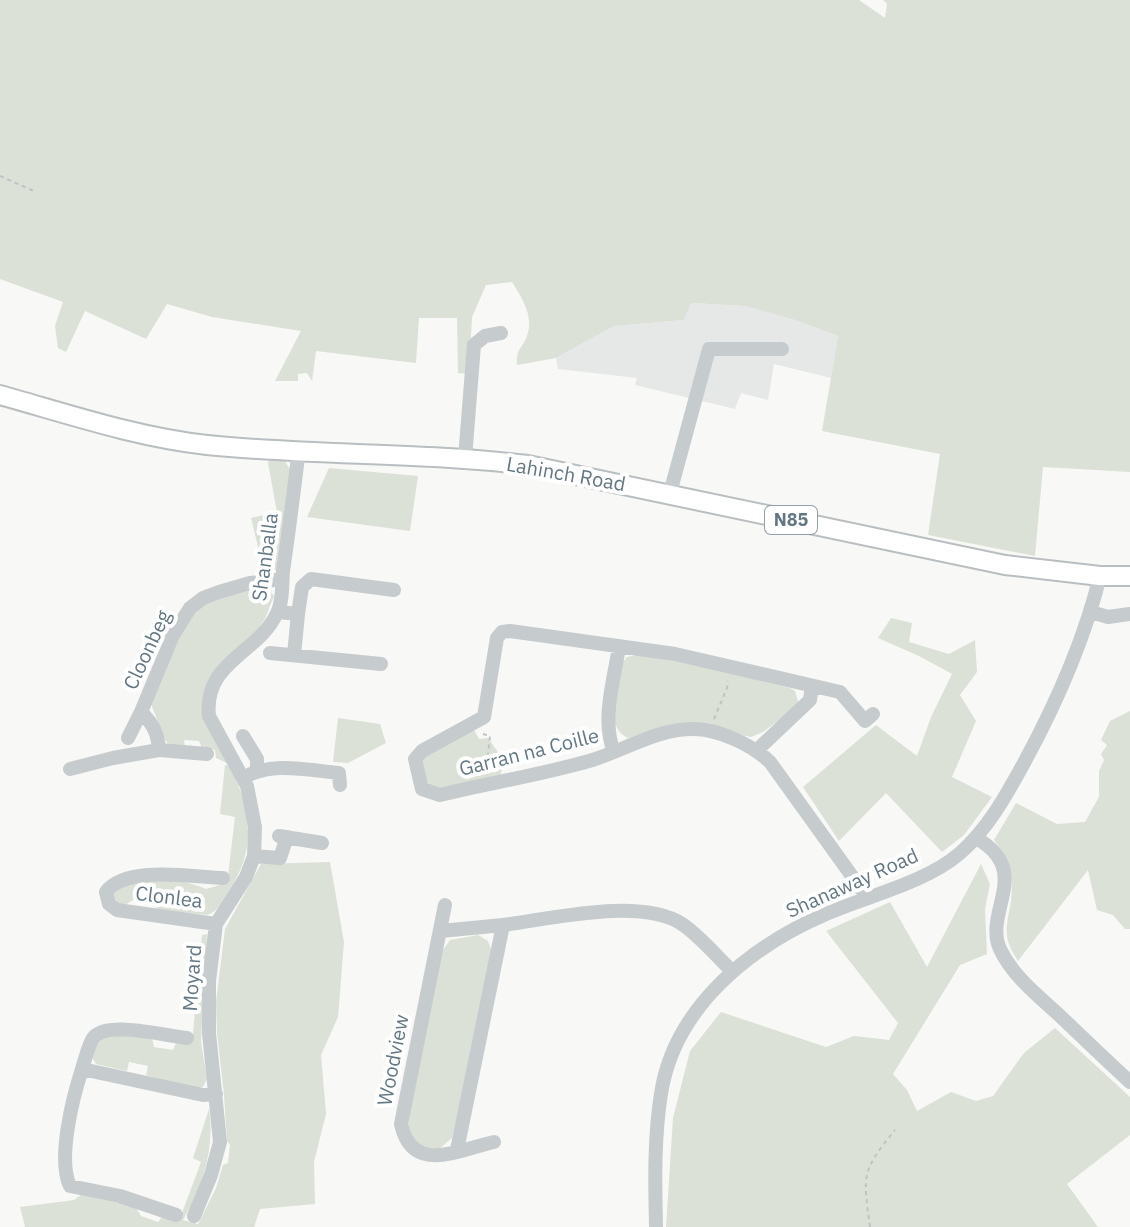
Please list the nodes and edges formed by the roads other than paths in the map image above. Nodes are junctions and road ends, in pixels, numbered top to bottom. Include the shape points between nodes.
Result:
1 (501, 333) dead end
2 (782, 349) dead end
3 (0, 395) edge
4 (299, 449) junction
5 (465, 458) junction
6 (670, 493) junction
7 (1100, 576) junction
8 (1130, 576) edge
9 (282, 579) junction
10 (394, 590) dead end
11 (278, 612) junction
12 (1091, 612) junction
13 (298, 614) junction
14 (1130, 614) edge
15 (619, 647) junction
16 (270, 653) dead end
17 (294, 655) junction
18 (381, 664) dead end
19 (812, 686) junction
20 (141, 712) junction
21 (873, 714) dead end
22 (484, 717) junction
23 (483, 734) road end
24 (243, 736) dead end
25 (128, 738) dead end
26 (159, 750) junction
27 (757, 750) junction
28 (614, 752) junction
29 (207, 754) dead end
30 (70, 769) dead end
31 (257, 770) junction
32 (243, 778) junction
33 (340, 785) dead end
34 (255, 827) joint
35 (976, 838) junction
36 (322, 843) dead end
37 (254, 856) junction
38 (223, 878) dead end
39 (867, 897) junction
40 (445, 905) dead end
41 (216, 924) junction
42 (503, 925) junction
43 (441, 931) junction
44 (732, 971) junction
45 (187, 1038) dead end
46 (82, 1069) junction
47 (1130, 1082) edge
48 (216, 1094) junction
49 (494, 1142) dead end
50 (457, 1150) junction
51 (176, 1215) dead end
52 (194, 1216) dead end
53 (656, 1227) edge

1 - 5 street via 474,345
2 - 6 street via 709,349
3 - 4 main road, Lahinch Road / N85 via 124,430 206,445
4 - 5 main road, Lahinch Road / N85
4 - 9 street, Shanballa
5 - 6 main road, Lahinch Road / N85
6 - 7 main road, Lahinch Road / N85 via 1005,565
7 - 8 main road, Lahinch Road / N85
7 - 12 street, Shanaway Road
9 - 11 street, Shanballa
9 - 20 street, Cloonbeg via 219,592 190,608
10 - 13 street via 311,579 302,587
11 - 13 street
11 - 32 street, Shanballa via 209,693 209,716
12 - 14 street via 1108,617
12 - 35 street, Shanaway Road via 1050,715 1005,798
13 - 17 street
15 - 19 street, Garran na Coille via 675,654
15 - 22 street, Garran na Coille via 502,632
15 - 28 street, Garran na Coille via 608,722
16 - 17 street
17 - 18 street
19 - 21 street, Garran na Coille via 840,692 865,721
19 - 27 street via 810,700
20 - 25 street, Cloonbeg
20 - 26 street, Cloonbeg via 153,724
22 - 23 street, Garran na Coille
22 - 28 street, Garran na Coille via 415,759 422,789 440,795
24 - 31 street via 257,759
26 - 29 street
26 - 30 street
27 - 28 street, Garran na Coille via 692,729 649,737
27 - 39 street, Garran na Coille via 783,776
31 - 32 street
31 - 33 street via 339,773
32 - 34 street, Shanballa
34 - 37 street, Moyard
35 - 39 street, Shanaway Road via 956,857 921,876
35 - 47 street via 989,845 1004,872 998,924 999,946 1008,963
36 - 37 street via 283,837 280,858
37 - 41 street, Moyard
38 - 41 street, Clonlea via 136,875 106,892 117,910
39 - 44 street, Shanaway Road via 789,932
40 - 43 street, Woodview
41 - 48 street, Moyard via 209,981
42 - 43 street
42 - 44 street via 617,910 659,913 684,926
42 - 50 street
43 - 50 street, Woodview via 401,1124 411,1148 420,1153
44 - 53 street, Shanaway Road via 684,1028 670,1060 661,1092
45 - 46 street, Moyard via 113,1028 93,1038
46 - 48 street
46 - 51 street, Moyard via 67,1152 70,1186
48 - 52 street, Moyard via 220,1142
49 - 50 street, Woodview

